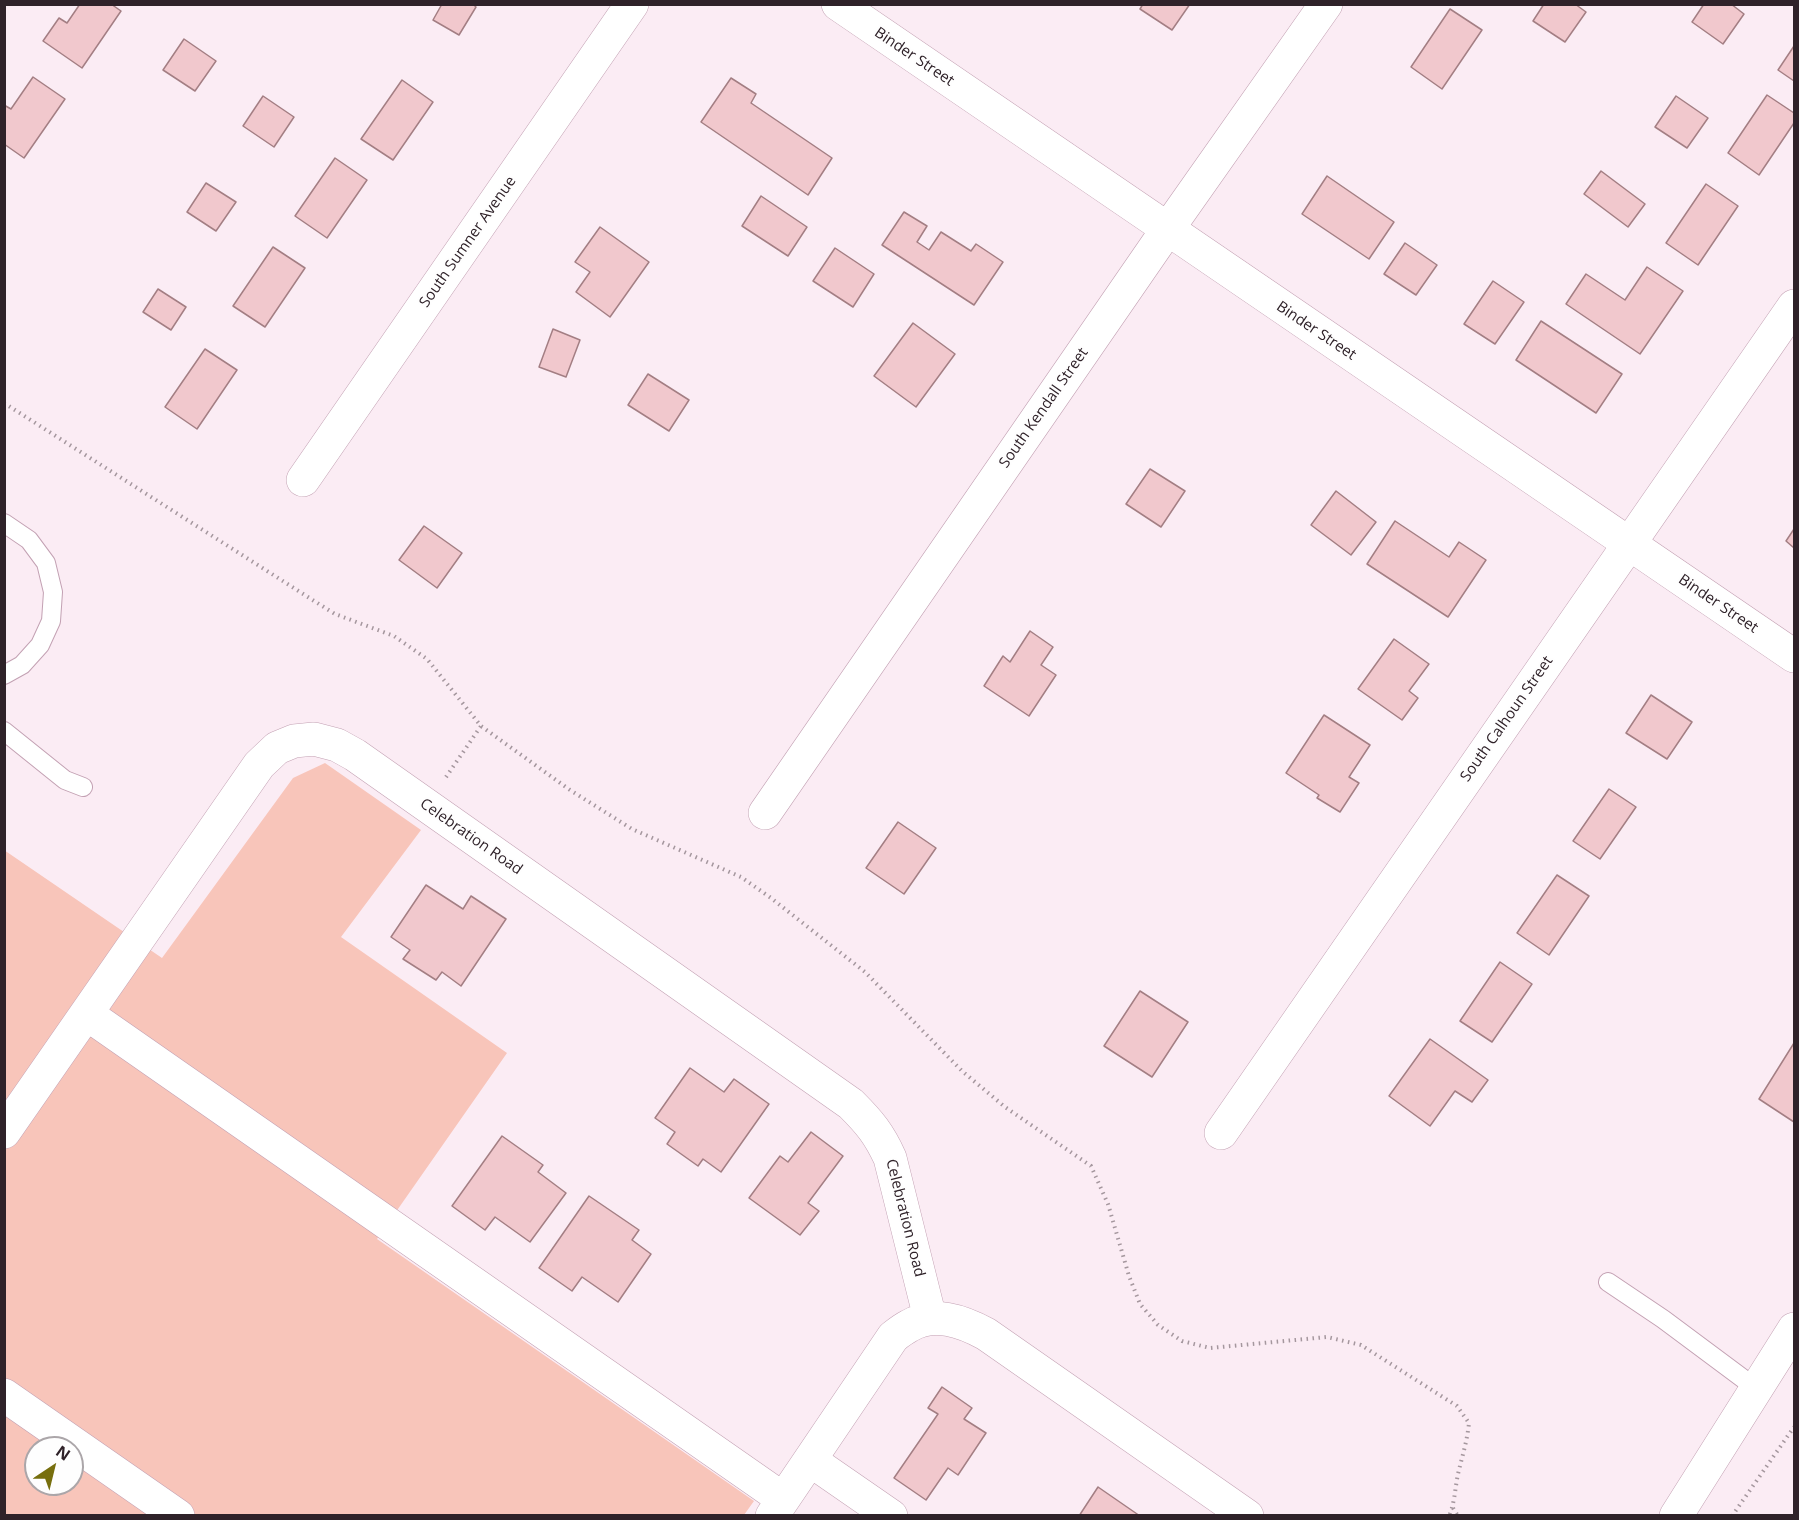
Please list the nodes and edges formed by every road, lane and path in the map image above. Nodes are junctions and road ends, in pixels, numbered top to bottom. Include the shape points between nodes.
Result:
1 (632, 4) edge
2 (838, 4) edge
3 (1326, 4) edge
4 (1167, 230) junction
5 (1794, 306) edge
6 (4, 403) edge
7 (303, 480) dead end
8 (4, 523) edge
9 (1628, 544) junction
10 (1794, 656) edge
11 (4, 675) edge
12 (481, 726) junction
13 (4, 731) edge
14 (83, 787) dead end
15 (426, 806) junction
16 (765, 813) dead end
17 (87, 1014) junction
18 (4, 1132) edge
19 (1221, 1133) dead end
20 (1608, 1281) dead end
21 (930, 1318) junction
22 (1794, 1329) edge
23 (1757, 1389) junction
24 (4, 1395) edge
25 (1794, 1427) edge
26 (810, 1460) junction
27 (777, 1507) edge
28 (1453, 1507) junction
29 (178, 1515) edge
30 (891, 1515) edge
31 (1247, 1515) edge
32 (1449, 1515) edge
33 (1458, 1515) edge
34 (1676, 1515) edge
35 (1732, 1515) edge

1 - 7 street, South Sumner Avenue
2 - 4 street, Binder Street
3 - 4 street, South Kendall Street
4 - 9 street, Binder Street
4 - 16 street, South Kendall Street
5 - 9 street, South Calhoun Street
6 - 12 path via 335,614 393,636 427,659
8 - 11 lane via 29,540 46,563 53,592 51,621 40,645 22,665
9 - 10 street, Binder Street
9 - 19 street, South Calhoun Street
12 - 15 path
12 - 28 path via 632,829 741,878 771,898 865,972 962,1071 1005,1107 1091,1167 1108,1204 1140,1304 1158,1325 1182,1341 1210,1348 1328,1337 1362,1345 1457,1406 1469,1423
13 - 14 lane via 65,780
15 - 17 street, Celebration Road via 337,745 314,739 277,748 259,765
15 - 21 street, Celebration Road via 851,1104 870,1122 890,1158
17 - 18 street, Celebration Road
17 - 27 street
20 - 23 lane
21 - 26 street via 909,1325 894,1337
21 - 31 street via 954,1320 986,1334
22 - 23 street
23 - 34 street
24 - 29 street
25 - 35 path
26 - 27 street
26 - 30 street
28 - 32 path
28 - 33 path

